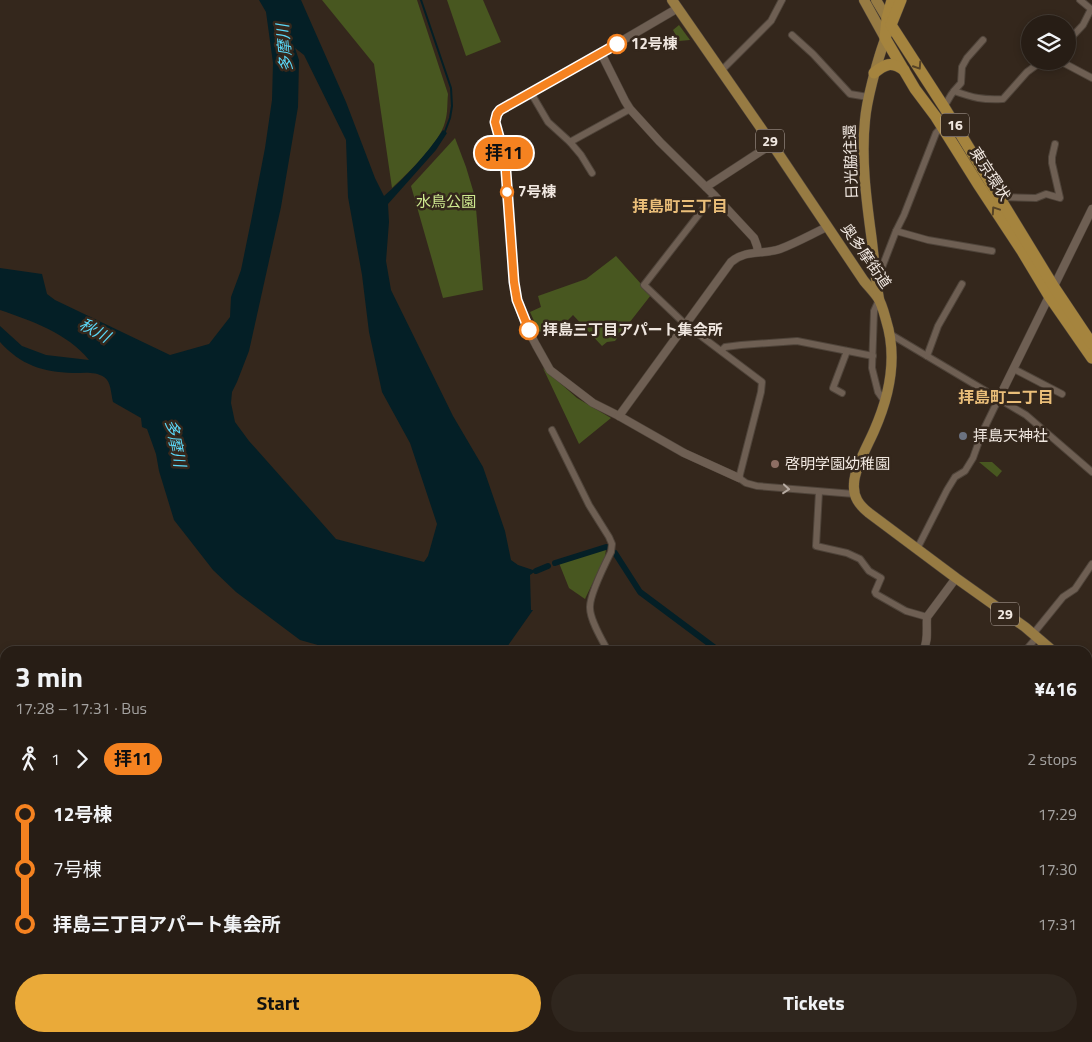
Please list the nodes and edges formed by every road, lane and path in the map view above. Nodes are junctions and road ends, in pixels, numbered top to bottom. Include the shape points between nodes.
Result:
1 (782, 0) edge
2 (864, 0) edge
3 (876, 0) edge
4 (892, 0) edge
5 (901, 0) edge
6 (1080, 0) edge
7 (675, 4) edge
8 (889, 22) junction
9 (1076, 33) edge
10 (792, 35) dead end
11 (885, 38) junction
12 (983, 40) dead end
13 (602, 53) junction
14 (722, 70) junction
15 (904, 70) junction
16 (1031, 70) edge
17 (1076, 70) edge
18 (874, 73) junction
19 (1092, 78) edge
20 (954, 92) junction
21 (531, 93) junction
22 (868, 97) junction
23 (944, 107) junction
24 (630, 109) junction
25 (942, 127) junction
26 (570, 142) junction
27 (772, 144) junction
28 (1055, 144) dead end
29 (592, 173) dead end
30 (706, 187) junction
31 (714, 195) junction
32 (999, 196) junction
33 (1092, 209) edge
34 (827, 227) junction
35 (896, 231) junction
36 (992, 251) dead end
37 (758, 252) junction
38 (875, 277) junction
39 (962, 284) dead end
40 (1052, 291) junction
41 (879, 300) junction
42 (685, 324) junction
43 (890, 334) junction
44 (1092, 344) edge
45 (721, 351) junction
46 (847, 351) junction
47 (873, 356) junction
48 (927, 356) junction
49 (1092, 358) edge
50 (1014, 369) junction
51 (842, 392) dead end
52 (1062, 394) dead end
53 (999, 398) junction
54 (885, 402) junction
55 (620, 416) junction
56 (552, 430) dead end
57 (1092, 472) edge
58 (739, 478) junction
59 (819, 492) junction
60 (854, 494) junction
61 (917, 550) junction
62 (1092, 564) edge
63 (956, 578) junction
64 (927, 616) junction
65 (1035, 636) junction
66 (606, 646) edge
67 (926, 646) edge
68 (1028, 646) edge
69 (1047, 646) edge

1 - 14 street via 771,21
2 - 11 main road
3 - 8 main road
4 - 8 highway
5 - 8 highway
6 - 9 street via 1091,8
7 - 13 street
7 - 14 main road, 奥多摩街道 / 29
8 - 11 highway
8 -> 23 highway, 東京環状 / 16
10 - 22 street via 850,94
11 - 15 highway, 東京環状 / 16
11 - 18 main road, 日光脇往還 / 29
12 - 20 street via 967,58 962,68 961,83
13 - 21 street
13 - 24 street
14 - 27 main road, 奥多摩街道 / 29
15 - 18 highway via 889,64
15 - 25 highway, 東京環状 / 16
16 - 20 street via 1003,99 973,98
17 - 19 street
18 - 22 main road, 日光脇往還 / 29
20 - 23 street
21 - 26 street via 548,122
21 - 55 street via 500,110 495,120 505,158 517,300 550,370 587,399
22 - 38 main road, 日光脇往還 / 29 via 863,147
23 - 32 highway, 東京環状 / 16
24 - 26 street
24 - 30 street
25 - 35 street via 936,133
40 -> 25 highway, 東京環状 / 16 via 1022,251
26 - 29 street
27 - 30 street
27 - 34 main road, 奥多摩街道 / 29
28 - 32 street via 1052,163 1060,198 1046,194 1036,198
30 - 31 street
31 - 37 street via 754,238
31 - 42 street via 644,285
32 - 40 highway, 東京環状 / 16
33 - 40 street
34 - 37 street via 780,249
34 - 41 main road, 奥多摩街道 / 29
35 - 36 street
35 - 38 street via 881,270
37 - 42 street via 742,255 731,262
38 - 41 main road, 日光脇往還 / 29
39 - 48 street via 938,326
40 - 44 highway, 東京環状 / 16
40 - 49 highway, 東京環状 / 16
40 - 50 street
41 - 43 main road, 奥多摩街道 / 29
41 - 47 street, 日光脇往還 via 874,311
42 - 45 street
42 - 55 street
43 - 48 street
43 - 54 main road, 奥多摩街道 / 29 via 893,361
45 - 46 street via 741,344 797,341
45 - 58 street via 762,382
46 - 47 street
46 - 51 street via 833,388
47 - 54 street, 日光脇往還 via 872,368 878,392
48 - 53 street
50 - 52 street
50 - 53 street
53 - 57 street via 1026,415
53 - 61 street via 973,458 965,471 955,477
54 - 60 main road, 奥多摩街道 / 29 via 855,475
55 - 58 street via 684,453
56 - 66 street via 612,544 589,608
58 -> 59 street via 757,486
59 - 60 street
59 - 64 street via 816,546 860,559 869,571 881,578 876,594 906,612
60 - 61 main road, 29 via 862,507
61 - 63 main road, 29
62 - 65 street
63 - 64 street
63 - 65 main road, 29
64 - 67 street
65 - 68 street
65 - 69 main road, 29

